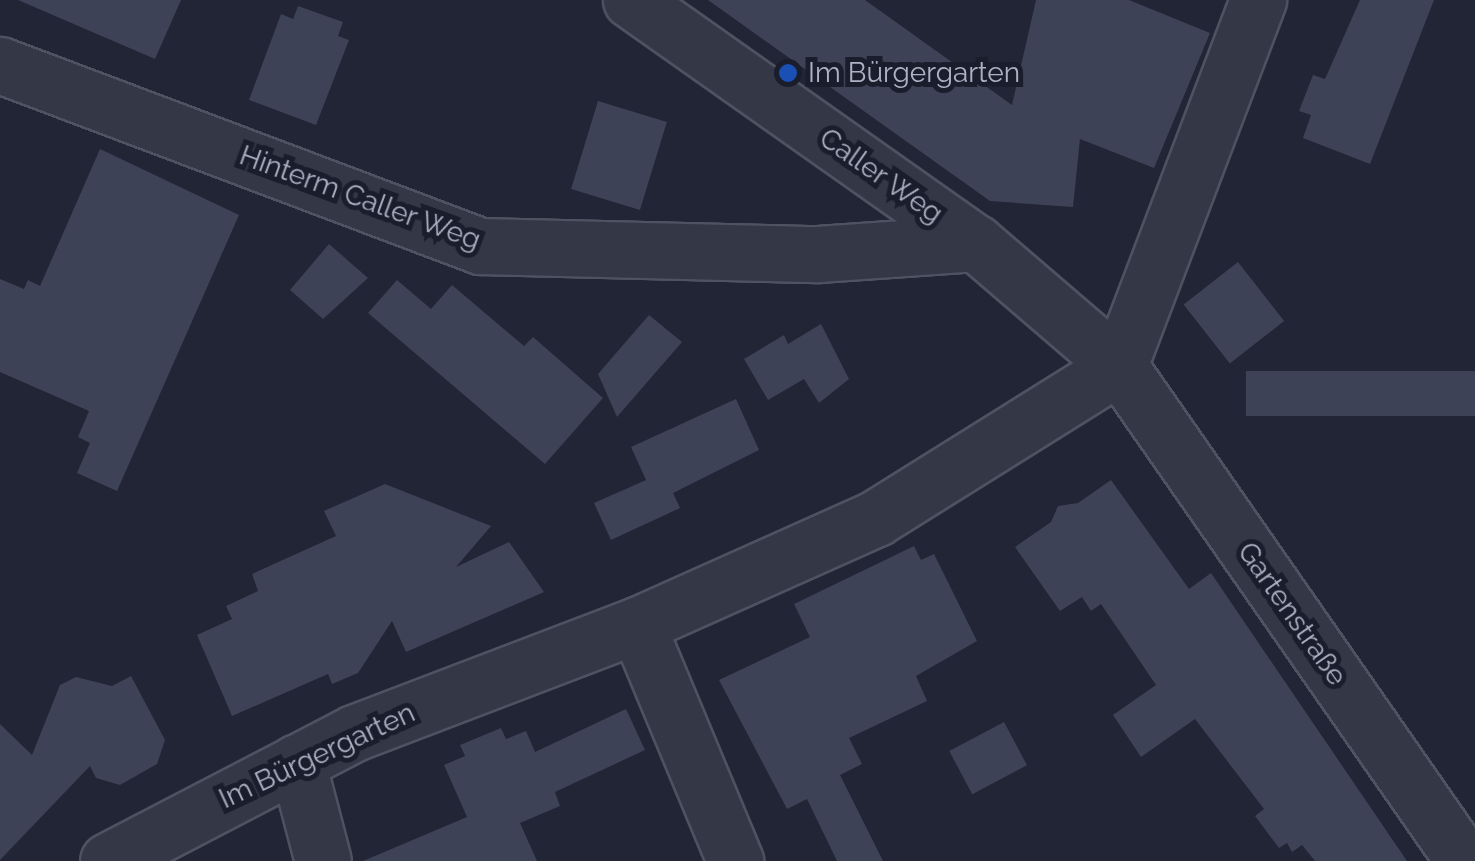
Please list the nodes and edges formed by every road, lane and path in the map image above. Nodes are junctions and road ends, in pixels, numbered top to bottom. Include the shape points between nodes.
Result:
1 (631, 0) edge
2 (1258, 0) edge
3 (0, 65) edge
4 (976, 243) junction
5 (1119, 366) junction
6 (638, 625) junction
7 (298, 762) junction
8 (108, 861) edge
9 (323, 861) edge
10 (736, 861) edge
11 (1464, 861) edge

1 - 4 street, Caller Weg
2 - 5 street
3 - 4 street, Hinterm Caller Weg via 480,246 818,254
4 - 5 street, Caller Weg
5 - 6 street, Im Bürgergarten via 876,518
5 - 11 street, Gartenstraße
6 - 7 street, Im Bürgergarten via 354,732
6 - 10 street
7 - 8 street, Im Bürgergarten
7 - 9 street

